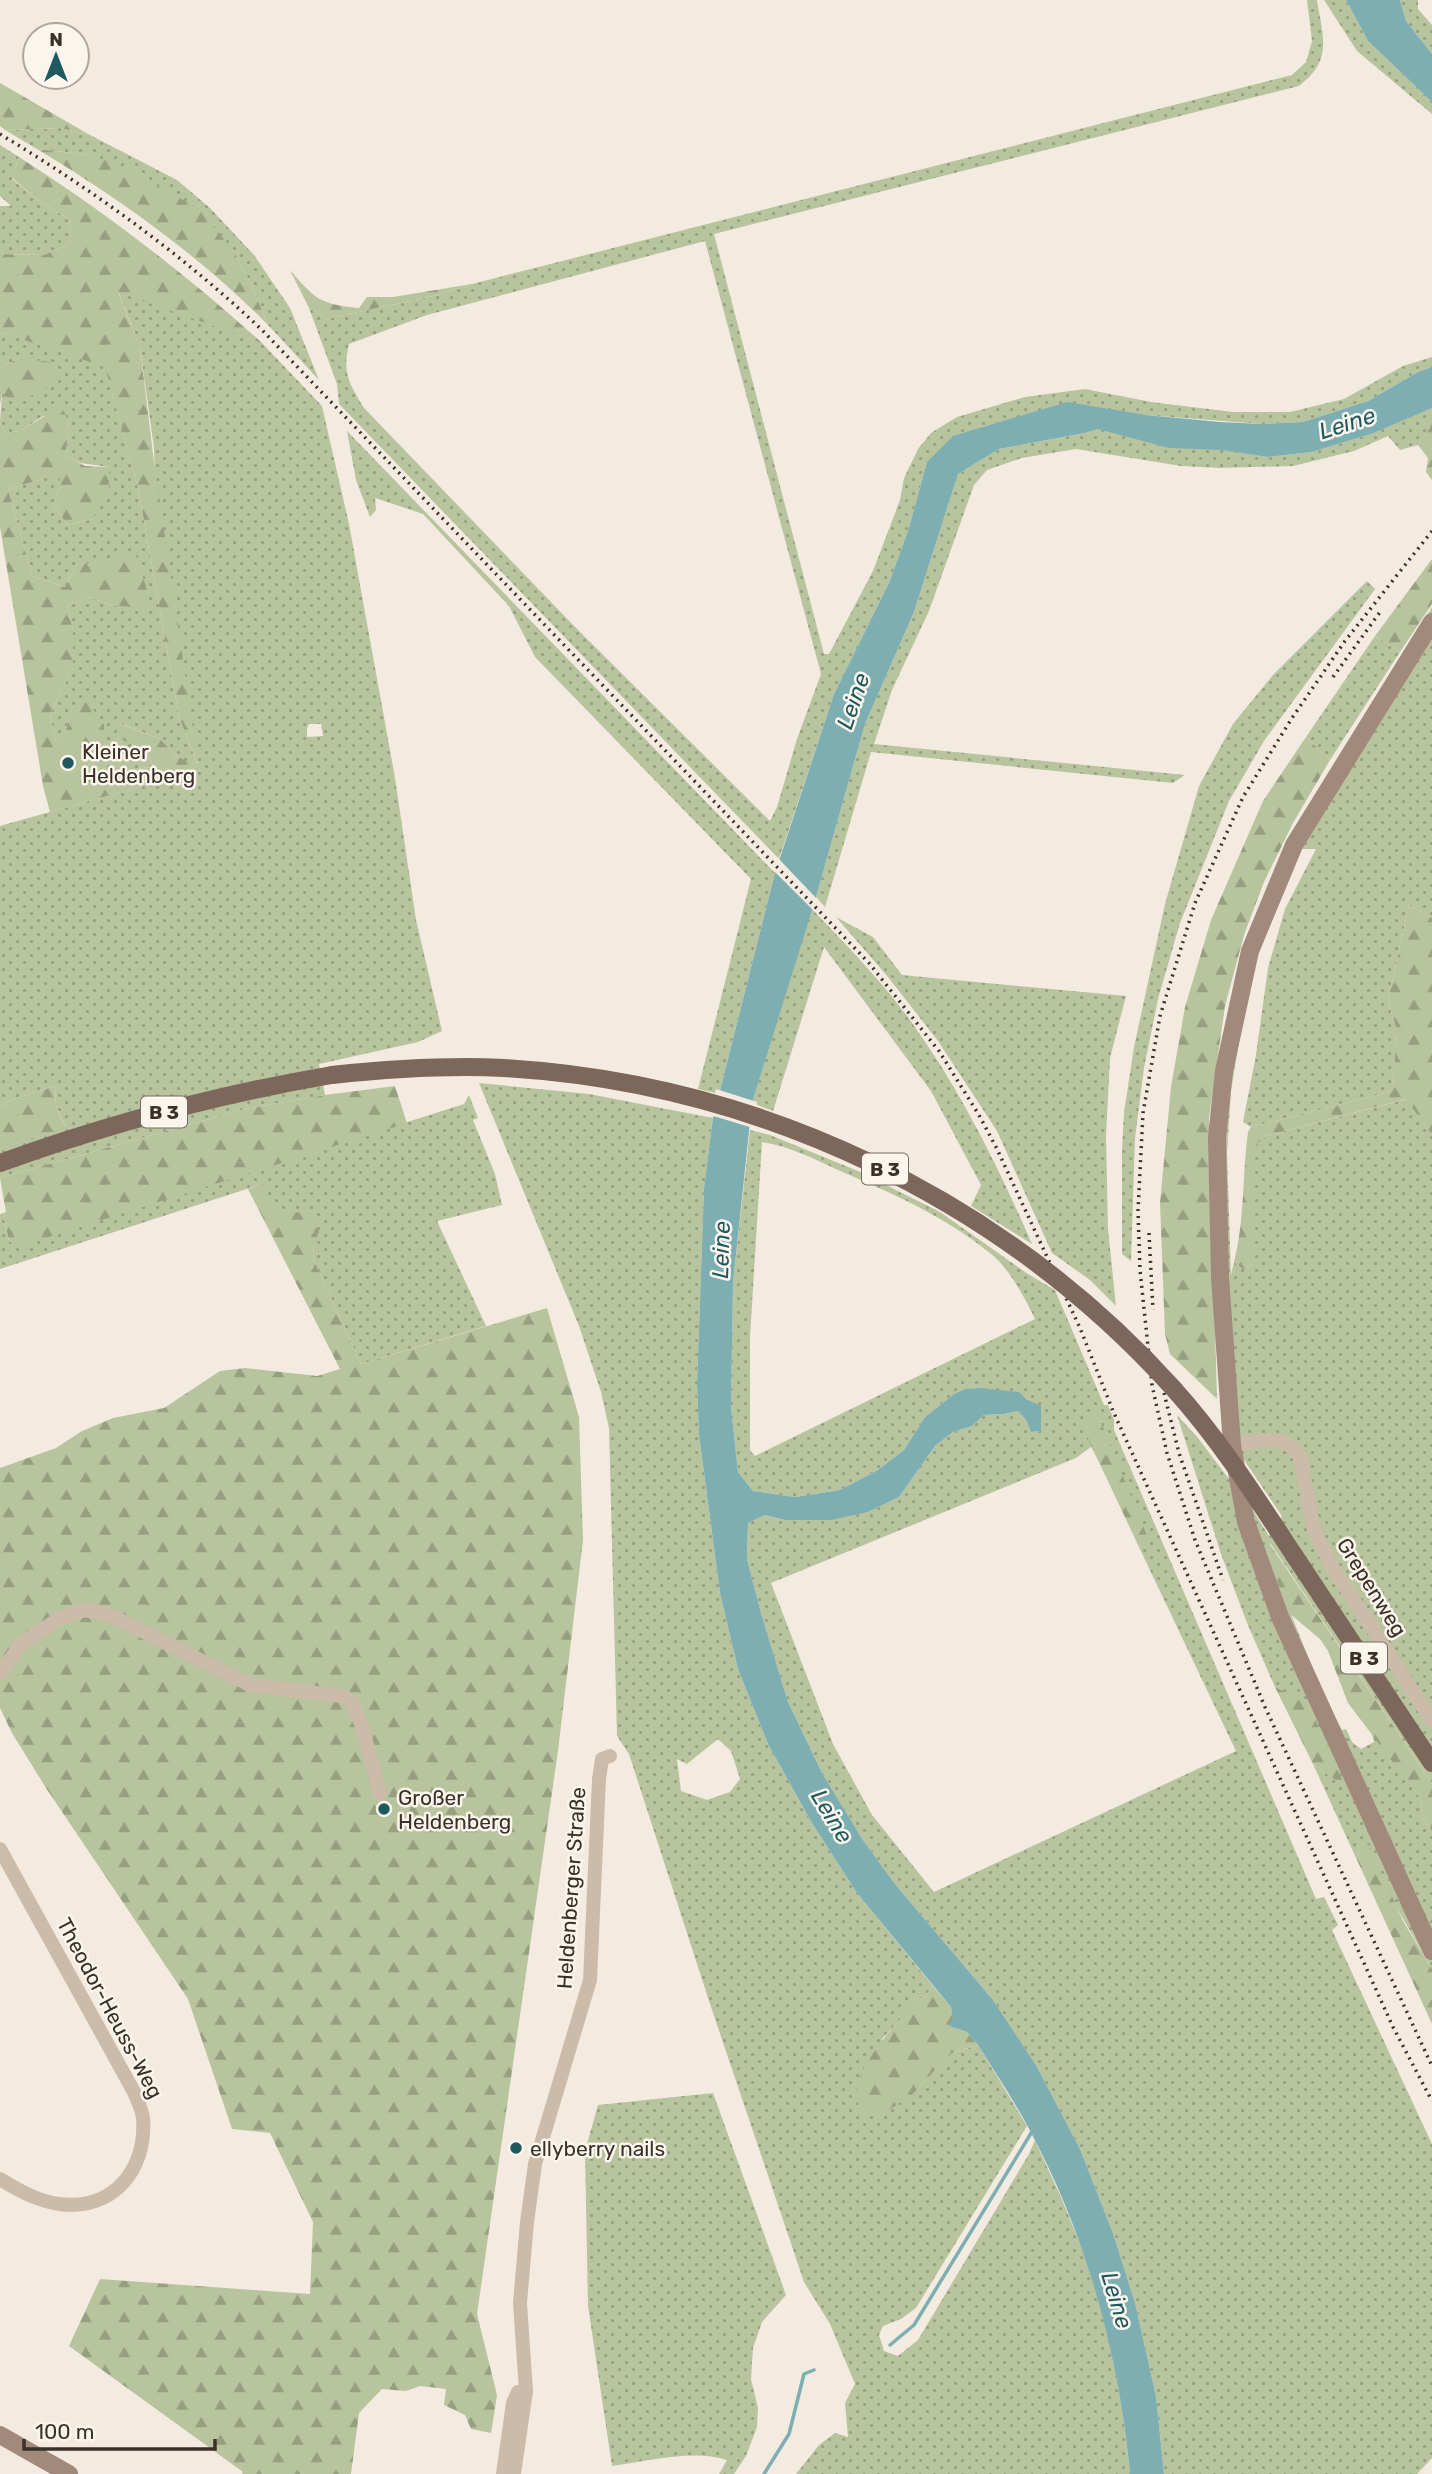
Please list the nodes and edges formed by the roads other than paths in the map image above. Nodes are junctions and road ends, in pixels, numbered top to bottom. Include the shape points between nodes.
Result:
1 (1432, 622) edge
2 (0, 1163) edge
3 (1232, 1445) junction
4 (0, 1674) edge
5 (1432, 1721) edge
6 (610, 1756) dead end
7 (1432, 1763) edge
8 (380, 1794) dead end
9 (0, 1849) edge
10 (1432, 1951) edge
11 (0, 2179) edge
12 (526, 2391) junction
13 (0, 2435) edge
14 (46, 2468) edge
15 (69, 2474) edge
16 (503, 2474) edge
17 (514, 2474) edge

1 - 3 street via 1294,845 1250,951 1224,1071 1217,1137 1220,1277
2 - 7 main road, B 3, bridge via 192,1104 332,1075 416,1068 543,1071 626,1083 709,1101 787,1126 899,1176 947,1203 1069,1289 1122,1335 1200,1421 1238,1471
3 - 5 street, Grepenweg via 1278,1439 1293,1447 1300,1457 1314,1530 1331,1565
3 - 10 street via 1246,1522 1280,1617
4 - 8 street via 20,1645 58,1619 85,1610 108,1614 250,1685 342,1696 352,1702
6 - 12 street, Heldenberger Straße via 602,1759 599,1779 590,1980 535,2164 527,2222 520,2303
9 - 11 street, Theodor-Heuss-Weg via 143,2116 142,2143 133,2172 116,2192 87,2204 58,2204
12 - 16 street via 517,2392 513,2403
12 - 17 street
13 - 14 street
14 - 15 street

